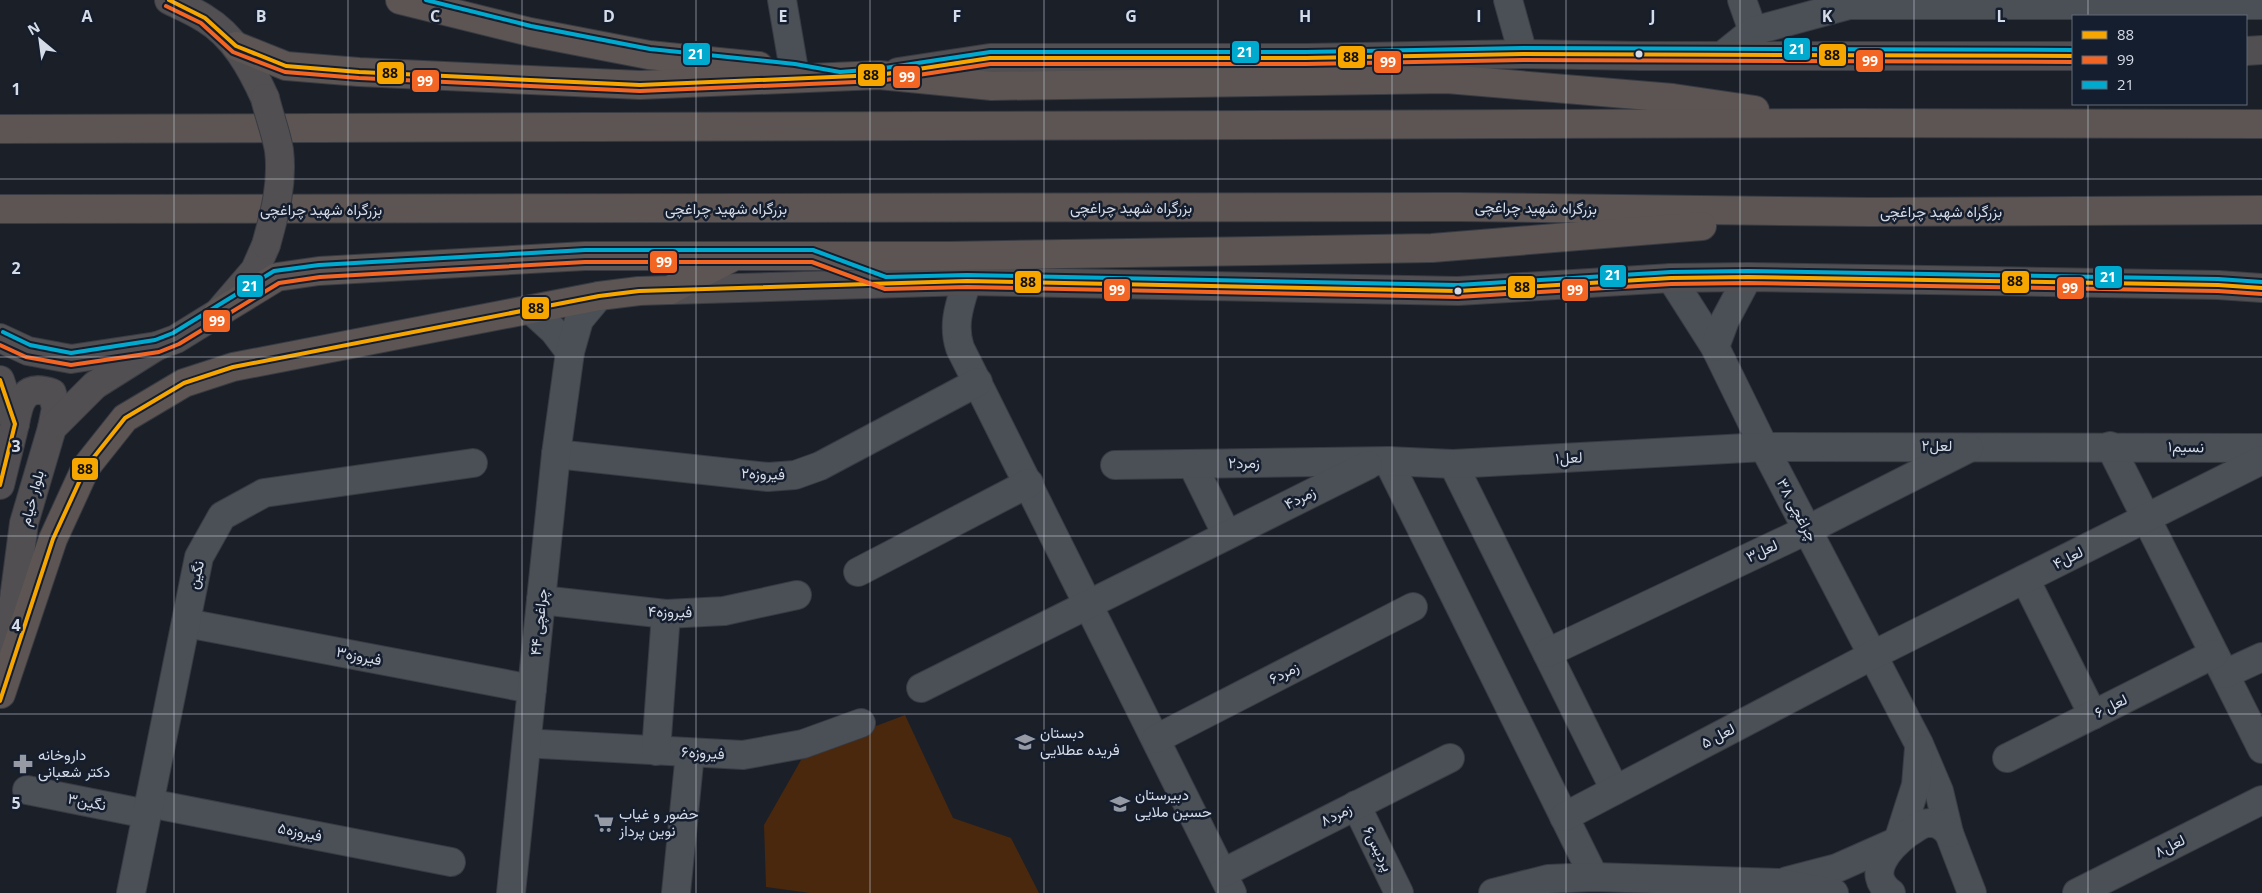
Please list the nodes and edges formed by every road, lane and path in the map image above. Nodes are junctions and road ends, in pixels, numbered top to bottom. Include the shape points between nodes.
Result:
1 (169, 0) edge
2 (400, 0) edge
3 (782, 0) edge
4 (1508, 0) edge
5 (1742, 0) edge
6 (2262, 6) edge
7 (201, 9) edge
8 (1753, 31) junction
9 (236, 46) junction
10 (2262, 50) edge
11 (2247, 51) edge
12 (1522, 54) junction
13 (1722, 56) junction
14 (2072, 56) edge
15 (794, 70) junction
16 (879, 75) junction
17 (840, 78) junction
18 (1853, 124) junction
19 (2262, 124) edge
20 (0, 129) edge
21 (0, 209) edge
22 (2262, 210) edge
23 (1870, 212) junction
24 (734, 256) junction
25 (813, 256) junction
26 (1748, 277) junction
27 (1671, 278) junction
28 (967, 281) junction
29 (885, 283) junction
30 (2262, 288) edge
31 (670, 290) junction
32 (599, 296) junction
33 (531, 310) junction
34 (218, 314) junction
35 (0, 338) edge
36 (157, 346) junction
37 (1715, 347) junction
38 (570, 352) junction
39 (0, 380) edge
40 (978, 382) junction
41 (15, 424) junction
42 (52, 428) junction
43 (1764, 446) junction
44 (1974, 446) junction
45 (2110, 446) junction
46 (2262, 448) edge
47 (556, 454) junction
48 (2262, 460) edge
49 (1381, 462) junction
50 (473, 463) dead end
51 (1192, 464) junction
52 (1453, 464) junction
53 (1115, 465) dead end
54 (1029, 483) junction
55 (0, 485) edge
56 (2146, 518) junction
57 (1807, 530) junction
58 (1227, 535) junction
59 (858, 572) dead end
60 (2025, 579) junction
61 (797, 594) dead end
62 (541, 600) junction
63 (1089, 604) junction
64 (1413, 607) dead end
65 (666, 614) junction
66 (186, 623) junction
67 (1547, 653) junction
68 (1873, 655) junction
69 (2262, 656) edge
70 (2219, 664) junction
71 (921, 688) dead end
72 (532, 689) junction
73 (1, 698) edge
74 (2093, 715) junction
75 (861, 723) dead end
76 (1156, 739) junction
77 (540, 744) dead end
78 (1919, 744) junction
79 (2262, 749) edge
80 (656, 751) junction
81 (690, 752) junction
82 (1450, 758) dead end
83 (2007, 758) dead end
84 (27, 790) dead end
85 (1615, 790) junction
86 (2262, 800) edge
87 (1356, 805) junction
88 (148, 808) junction
89 (1564, 817) junction
90 (1949, 833) junction
91 (1898, 841) junction
92 (451, 862) dead end
93 (1594, 877) junction
94 (1227, 883) edge
95 (1780, 883) junction
96 (2091, 890) edge
97 (1973, 892) edge
98 (131, 893) edge
99 (511, 893) edge
100 (676, 893) edge
101 (1399, 893) edge
102 (1494, 893) edge
103 (1834, 893) edge
104 (1891, 893) edge

1 - 7 main road
2 - 15 highway via 530,32 650,55
3 - 15 street
4 - 12 street
5 - 8 street
6 - 8 street via 1849,5
7 - 9 main road
8 - 13 street
9 - 17 highway via 286,66 359,72 640,84
9 - 34 main road, bridge via 265,98 278,149 280,177 277,207 255,270
10 - 11 main road
12 - 13 main road
12 - 16 main road via 990,58
13 - 14 main road
15 - 17 highway
16 - 17 highway
16 - 18 highway via 992,86 1447,79 1673,98
18 - 19 highway
18 - 20 highway
21 - 23 highway, بزرگراه شهید چراغچی via 1458,207
22 - 23 highway, بزرگراه شهید چراغچی
23 - 25 highway via 1432,248
24 - 25 highway
24 - 31 highway
24 - 34 highway via 585,256 318,271 277,278
25 - 29 main road
26 - 27 main road
26 - 30 main road
26 - 37 street
27 - 28 main road via 1458,291
27 - 37 street, چراغچی ۳۸
28 - 29 main road
28 - 40 street via 957,314 956,336
29 - 31 main road
31 - 32 highway
32 - 33 highway
32 - 38 street, چراغچی ۴۴ via 579,320
33 - 38 street via 554,331
33 - 73 highway via 233,367 184,383 125,418 86,467 53,539
34 - 36 main road via 176,339
35 - 36 main road via 28,351 71,359
36 - 42 main road, بلوار خیام via 95,385
37 - 43 street, چراغچی ۳۸
38 - 47 street, چراغچی ۴۴
39 - 41 main road
40 - 47 street, فیروزه۲ via 820,466 795,475 768,476
40 - 54 street
41 - 42 main road via 19,402 34,390 43,390 52,393 56,408
41 - 55 main road
42 - 73 main road, بلوار خیام via 24,523
43 - 44 street, لعل۲
43 - 52 street, لعل۱
43 - 57 street, چراغچی ۳۸
44 - 45 street, لعل۲
44 - 57 street, لعل۳
45 - 46 street, نسیم۱
45 - 56 street
47 - 62 street, چراغچی ۴۴
48 - 56 street, لعل۴
49 - 51 street, زمرد۲
49 - 52 street, لعل۱
49 - 58 street, زمرد۴
49 - 89 street
50 - 66 street, نگین via 264,493 247,502 222,516 199,557
51 - 53 street, زمرد۲
51 - 58 street
52 - 67 street
54 - 59 street
54 - 63 street
56 - 60 street, لعل۴
56 - 70 street
57 - 67 street, لعل۳
57 - 68 street, چراغچی ۳۸
58 - 63 street, زمرد۴
60 - 68 street, لعل۴
60 - 74 street
61 - 65 street, فیروزه۴ via 724,611
62 - 65 street, فیروزه۴
62 - 72 street, چراغچی ۴۴
63 - 71 street, زمرد۴
63 - 76 street
64 - 76 street, زمرد۶
65 - 80 street
66 - 72 street, فیروزه۳
66 - 88 street, نگین
67 - 85 street
68 - 78 street, چراغچی ۳۸
68 - 85 street, لعل ۵
69 - 70 street, لعل ۶
70 - 74 street, لعل ۶
70 - 79 street
72 - 99 street, چراغچی ۴۴
74 - 83 street, لعل ۶
75 - 81 street, فیروزه۶ via 803,744 744,755
76 - 94 street
77 - 80 street, فیروزه۶
78 - 90 street, چراغچی ۳۸ via 1939,791
78 - 91 street via 1916,785
80 - 81 street, فیروزه۶
81 - 100 street
82 - 87 street, زمرد۸
84 - 88 street, نگین۳
85 - 89 street, لعل ۵
86 - 96 street, لعل۸
87 - 94 street, زمرد۸
87 - 101 street, پردیس۶
88 - 92 street, فیروزه۵
88 - 98 street, نگین
89 - 93 street
90 - 91 street via 1941,825 1929,823 1917,827
90 - 97 street, چراغچی ۳۸
91 - 95 street via 1837,868
91 - 104 street via 1880,865 1883,884
93 - 95 street
93 - 102 street via 1548,879
95 - 103 street

